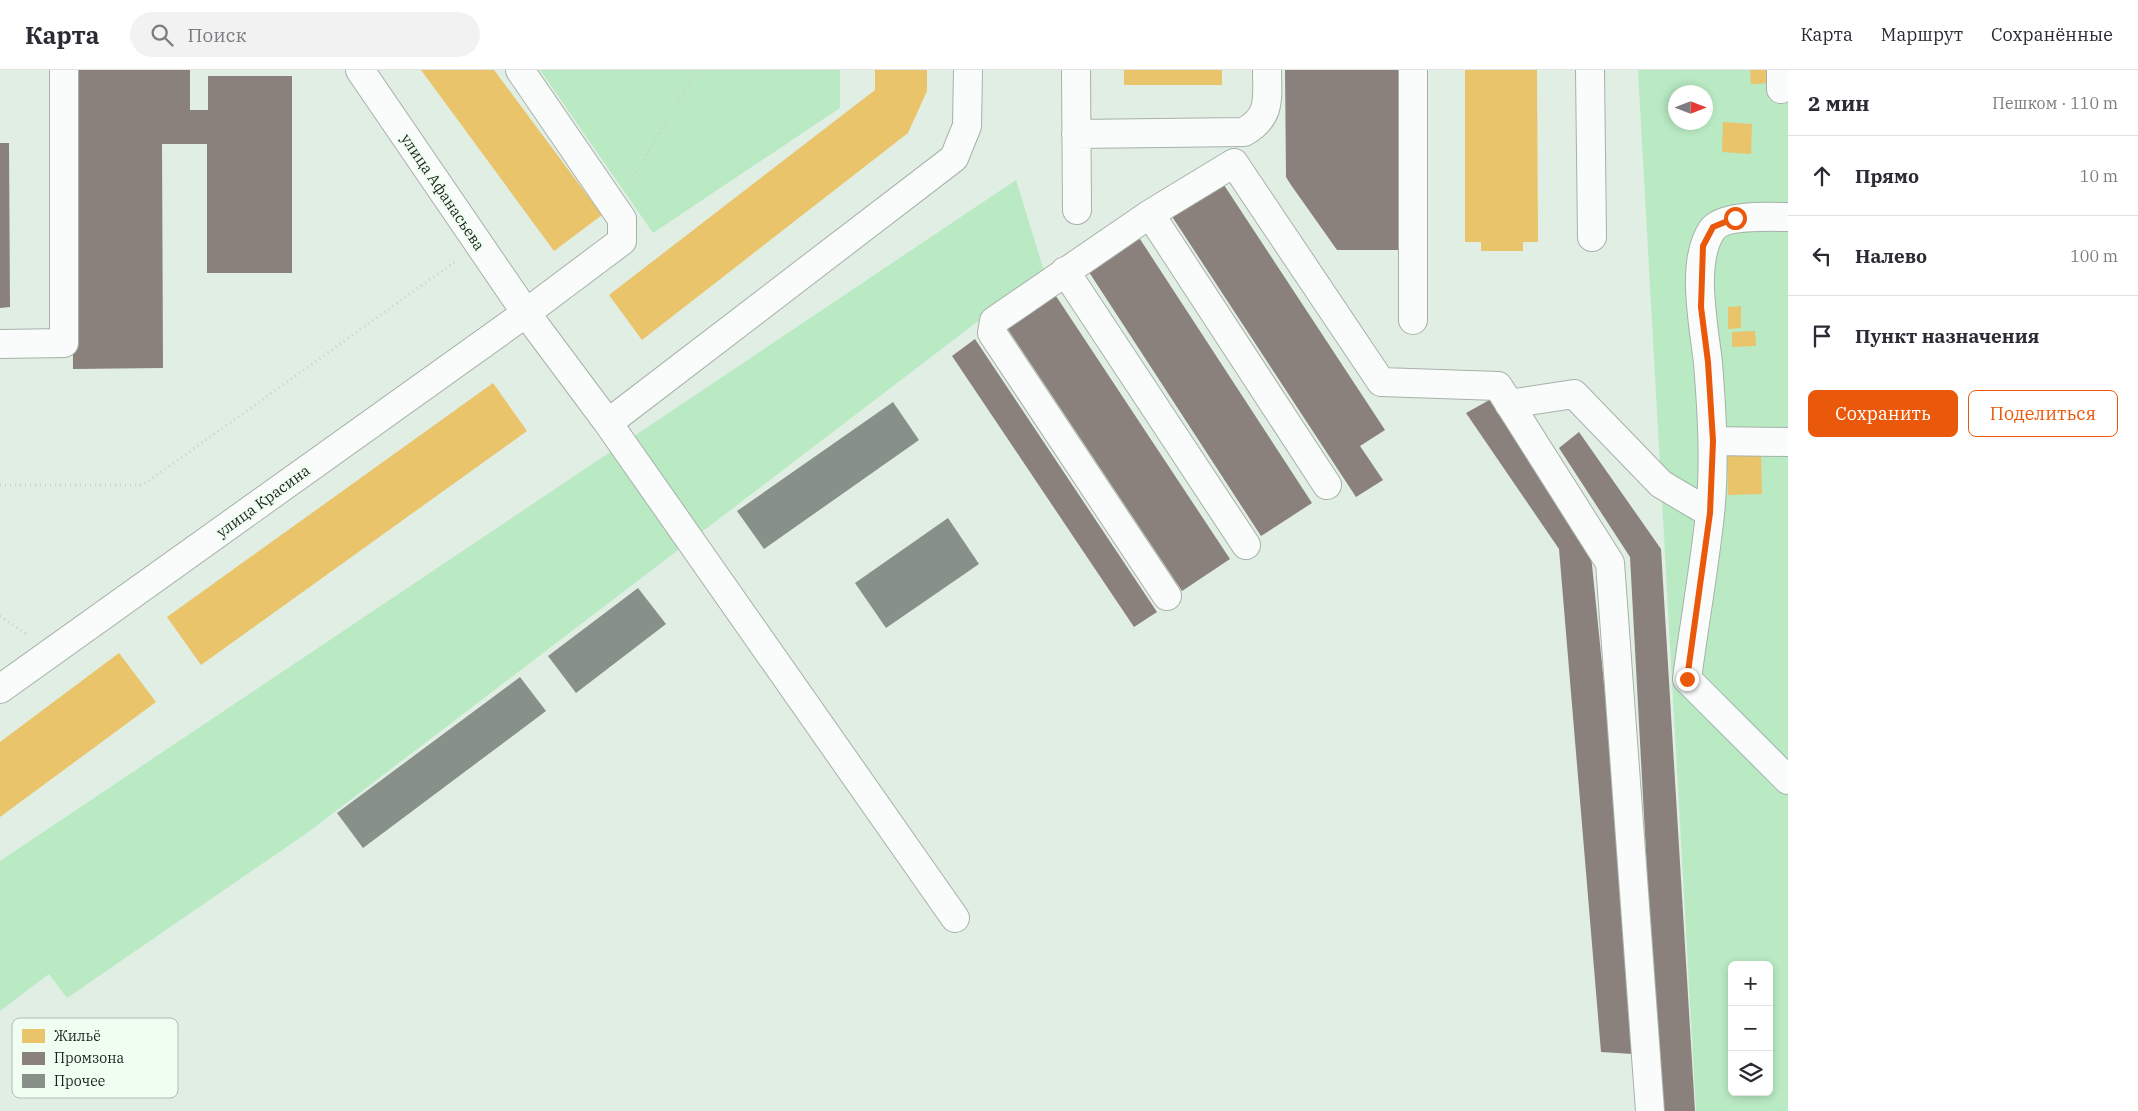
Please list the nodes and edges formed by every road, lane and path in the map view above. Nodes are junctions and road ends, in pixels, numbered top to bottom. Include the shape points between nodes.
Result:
1 (64, 70) edge
2 (360, 70) edge
3 (520, 70) edge
4 (698, 70) edge
5 (968, 70) edge
6 (1076, 70) edge
7 (1267, 70) edge
8 (1413, 70) edge
9 (1590, 70) edge
10 (1076, 134) junction
11 (614, 208) junction
12 (1077, 210) dead end
13 (1150, 214) junction
14 (1788, 217) edge
15 (1592, 237) dead end
16 (479, 245) junction
17 (1065, 272) junction
18 (526, 313) junction
19 (1413, 320) dead end
20 (1, 344) edge
21 (1509, 404) junction
22 (608, 423) junction
23 (1713, 441) junction
24 (1788, 442) edge
25 (0, 485) edge
26 (1327, 485) dead end
27 (1710, 513) junction
28 (1246, 545) dead end
29 (1167, 596) dead end
30 (0, 689) edge
31 (1788, 780) edge
32 (954, 918) dead end
33 (1650, 1111) edge

1 - 20 street via 64,343
2 - 16 street, улица Афанасьева
3 - 11 street
4 - 11 path
5 - 22 street via 967,126 954,158
6 - 10 street
7 - 10 street via 1267,104 1263,116 1256,126 1244,132
8 - 19 street
9 - 15 street
10 - 12 street
11 - 18 street, улица Красина via 622,219 622,241
13 - 17 street
13 - 21 street via 1234,163 1381,382 1498,386
13 - 26 street
14 - 23 street via 1735,218 1713,227 1703,246 1701,307
16 - 18 street, улица Афанасьева
16 - 25 path via 143,485
17 - 28 street
17 - 29 street via 994,321 992,333
18 - 22 street, улица Афанасьева
18 - 30 street, улица Красина
21 - 27 street via 1574,394 1660,484
21 - 33 street via 1610,563
22 - 32 street, улица Афанасьева
23 - 24 street
23 - 27 street
27 - 31 street via 1687,679

